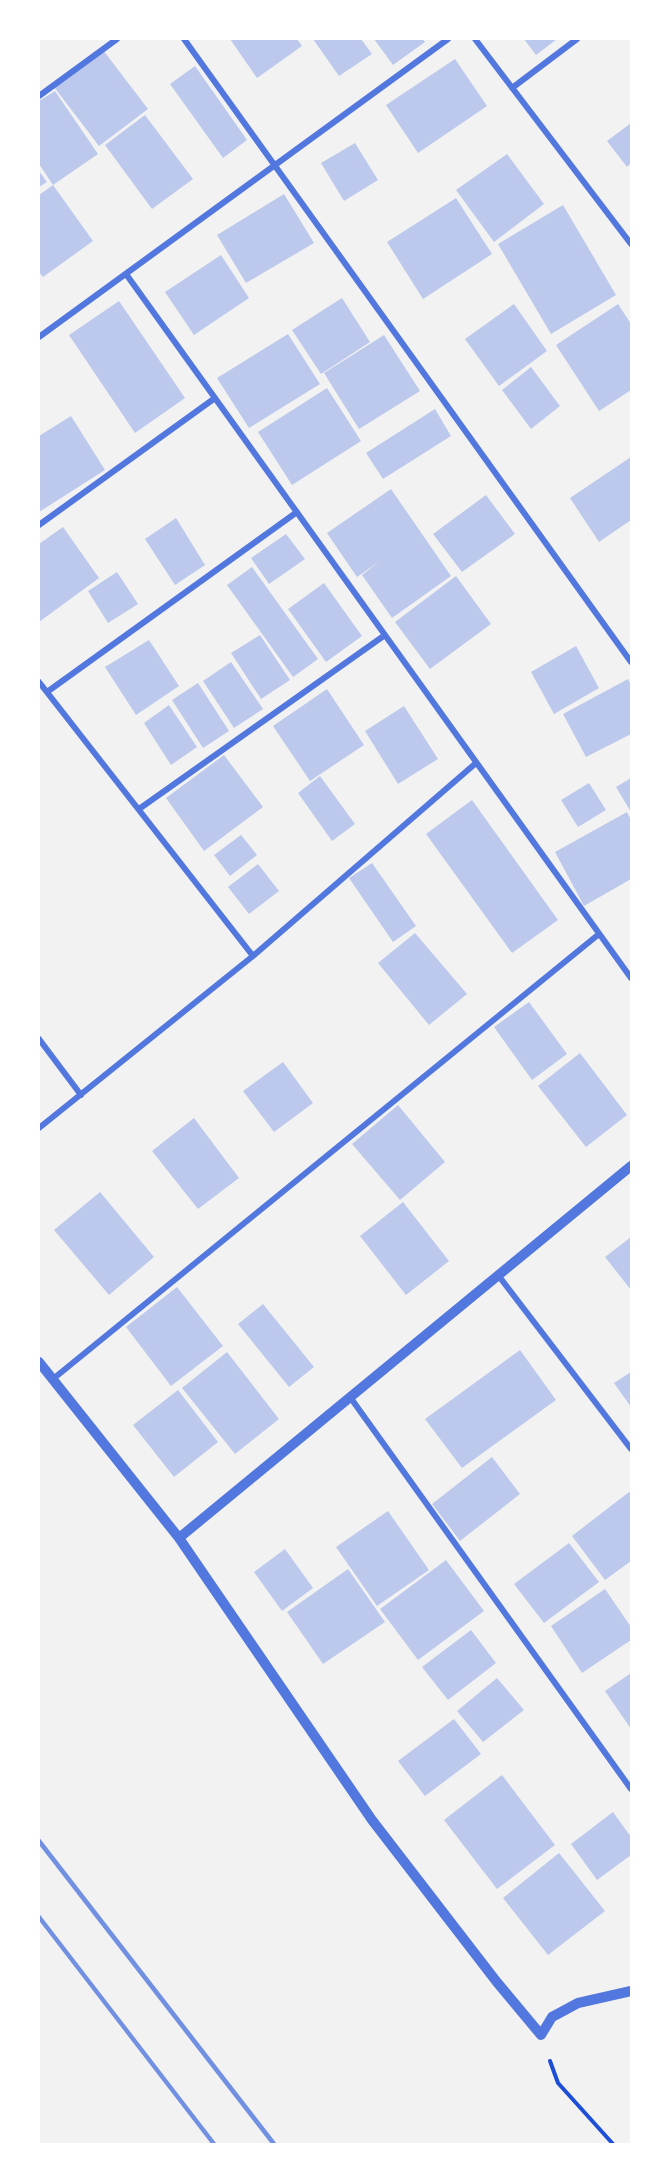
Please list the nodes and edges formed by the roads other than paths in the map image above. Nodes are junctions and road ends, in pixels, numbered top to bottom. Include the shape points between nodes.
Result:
1 (117, 39) edge
2 (184, 39) edge
3 (448, 39) edge
4 (475, 39) edge
5 (577, 39) edge
6 (512, 88) junction
7 (39, 96) edge
8 (275, 165) junction
9 (631, 244) edge
10 (126, 274) junction
11 (39, 338) edge
12 (215, 398) junction
13 (297, 513) junction
14 (39, 525) edge
15 (385, 635) junction
16 (631, 662) edge
17 (39, 682) edge
18 (47, 692) junction
19 (476, 763) junction
20 (139, 809) junction
21 (599, 934) junction
22 (253, 956) junction
23 (631, 978) edge
24 (39, 1039) edge
25 (81, 1095) junction
26 (39, 1128) edge
27 (631, 1166) edge
28 (498, 1275) junction
29 (39, 1362) edge
30 (53, 1379) junction
31 (350, 1397) junction
32 (631, 1449) edge
33 (179, 1538) junction
34 (631, 1789) edge
35 (631, 1990) edge

1 - 7 street
2 - 8 street
3 - 8 street
4 - 6 street
5 - 6 street
6 - 9 street
8 - 10 street
8 - 16 street
10 - 11 street
10 - 12 street
12 - 13 street
12 - 14 street
13 - 15 street
13 - 18 street
15 - 19 street
15 - 20 street
17 - 18 street
18 - 20 street
19 - 21 street
19 - 22 street
20 - 22 street
21 - 23 street
21 - 30 street
22 - 25 street
24 - 25 street
25 - 26 street
27 - 28 street
28 - 31 street
28 - 32 street
29 - 30 street
30 - 33 street
31 - 33 street
31 - 34 street
33 - 35 street via 372,1821 541,2035 552,2017 578,2003

